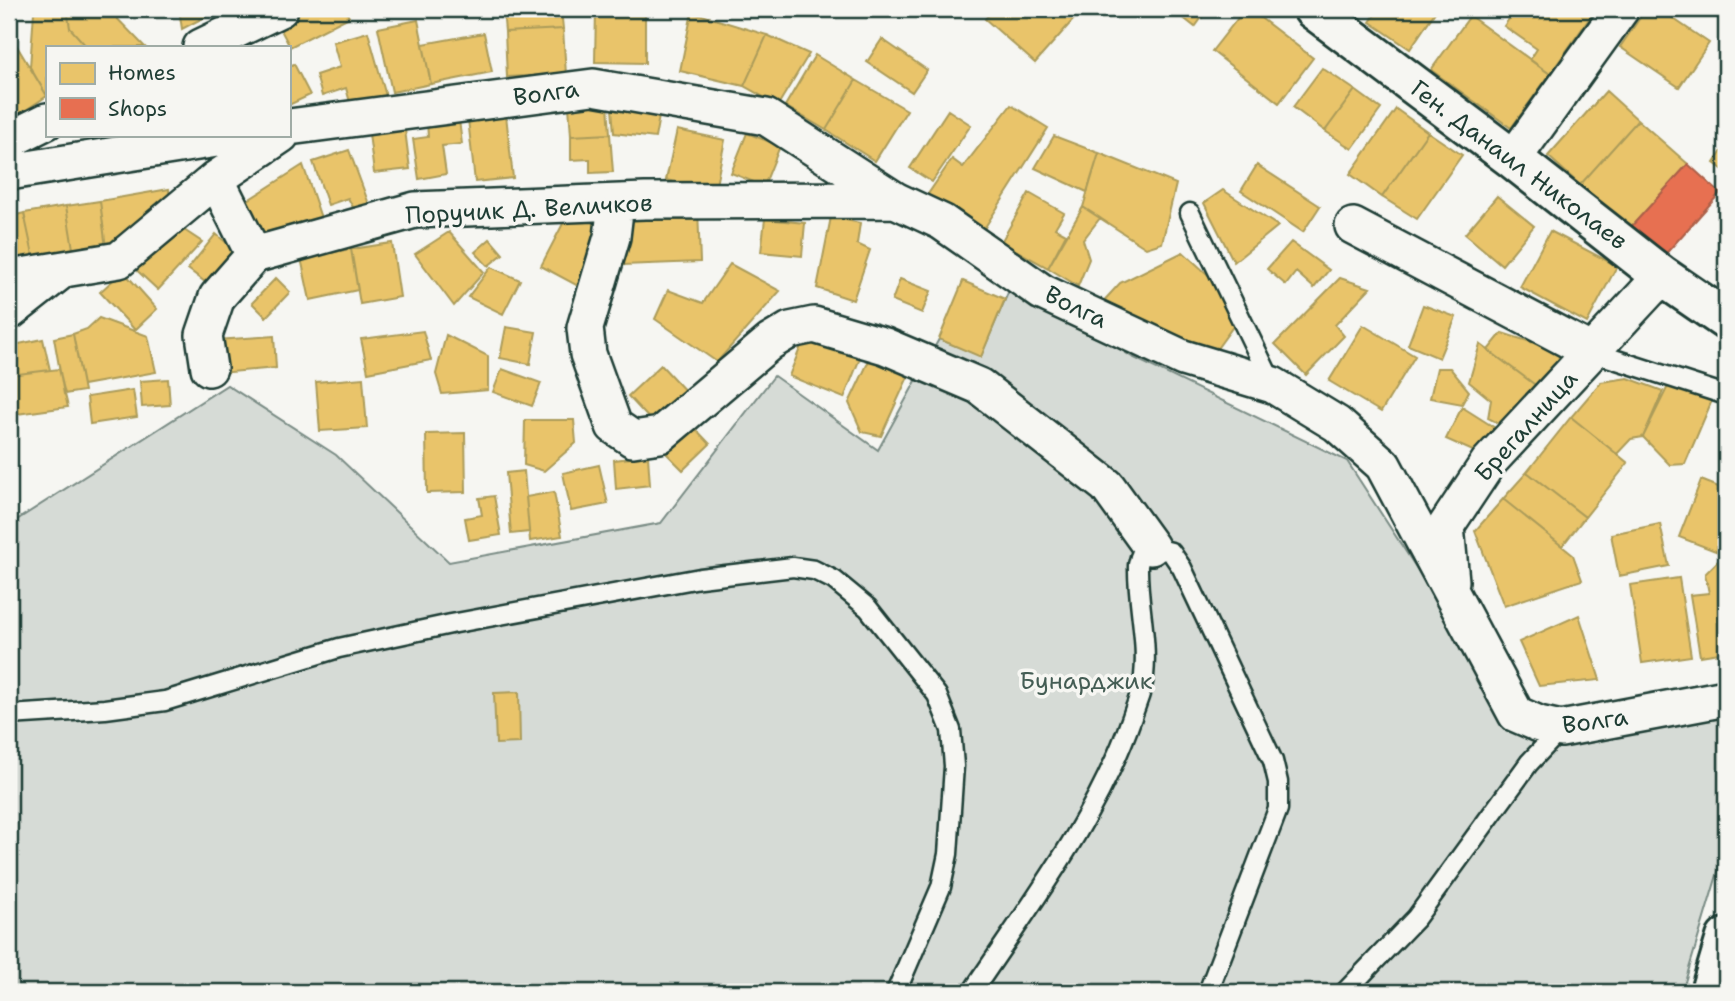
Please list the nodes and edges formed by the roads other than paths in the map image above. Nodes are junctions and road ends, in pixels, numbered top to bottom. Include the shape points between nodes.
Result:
1 (280, 9) edge
2 (1621, 9) edge
3 (1326, 13) edge
4 (203, 46) edge
5 (46, 122) edge
6 (290, 129) edge
7 (236, 136) edge
8 (278, 136) edge
9 (9, 140) edge
10 (1513, 159) junction
11 (9, 172) edge
12 (216, 179) junction
13 (895, 200) junction
14 (616, 203) junction
15 (1190, 213) dead end
16 (1353, 226) dead end
17 (254, 256) junction
18 (64, 268) junction
19 (1662, 275) junction
20 (9, 278) edge
21 (9, 312) edge
22 (1726, 320) edge
23 (1592, 352) junction
24 (209, 368) dead end
25 (1273, 385) junction
26 (1726, 395) edge
27 (1151, 547) junction
28 (1452, 599) junction
29 (1726, 698) edge
30 (9, 715) edge
31 (1561, 729) junction
32 (1726, 938) edge
33 (896, 992) edge
34 (972, 992) edge
35 (1208, 992) edge
36 (1345, 992) edge
37 (1710, 992) edge

1 - 4 street
2 - 10 street
3 - 10 street, Ген. Данаил Николаев
5 - 9 street
6 - 13 street, Волга via 593,87 766,117
7 - 11 street
8 - 12 street
10 - 19 street, Ген. Данаил Николаев
12 - 17 street
12 - 18 street via 120,260
13 - 14 street, Поручик Д. Величков
13 - 25 street, Волга via 942,222 1042,292 1183,358
14 - 17 street, Поручик Д. Величков via 415,211
14 - 27 street via 612,237 585,328 588,354 614,426 633,439 660,435 790,330 814,326 847,332 979,386 1107,486
15 - 25 lane
16 - 23 street
17 - 24 street via 217,297 204,335
18 - 20 street
18 - 21 street
19 - 22 street, Ген. Данаил Николаев
19 - 23 street, Брегалница
23 - 26 lane
23 - 28 street, Брегалница via 1488,463 1446,526
25 - 28 street, Волга via 1338,424 1382,465
27 - 34 lane via 1138,565 1146,644 1144,679 1126,733 1080,826
27 - 35 lane via 1171,552 1182,568 1273,761 1278,782 1278,809
28 - 31 street, Волга via 1516,714
29 - 31 street, Волга
30 - 33 lane via 165,701 339,648 451,624 727,574 793,567 814,570 868,608 937,695 951,730 953,778 942,887
31 - 36 lane via 1529,763 1416,918
32 - 37 street

